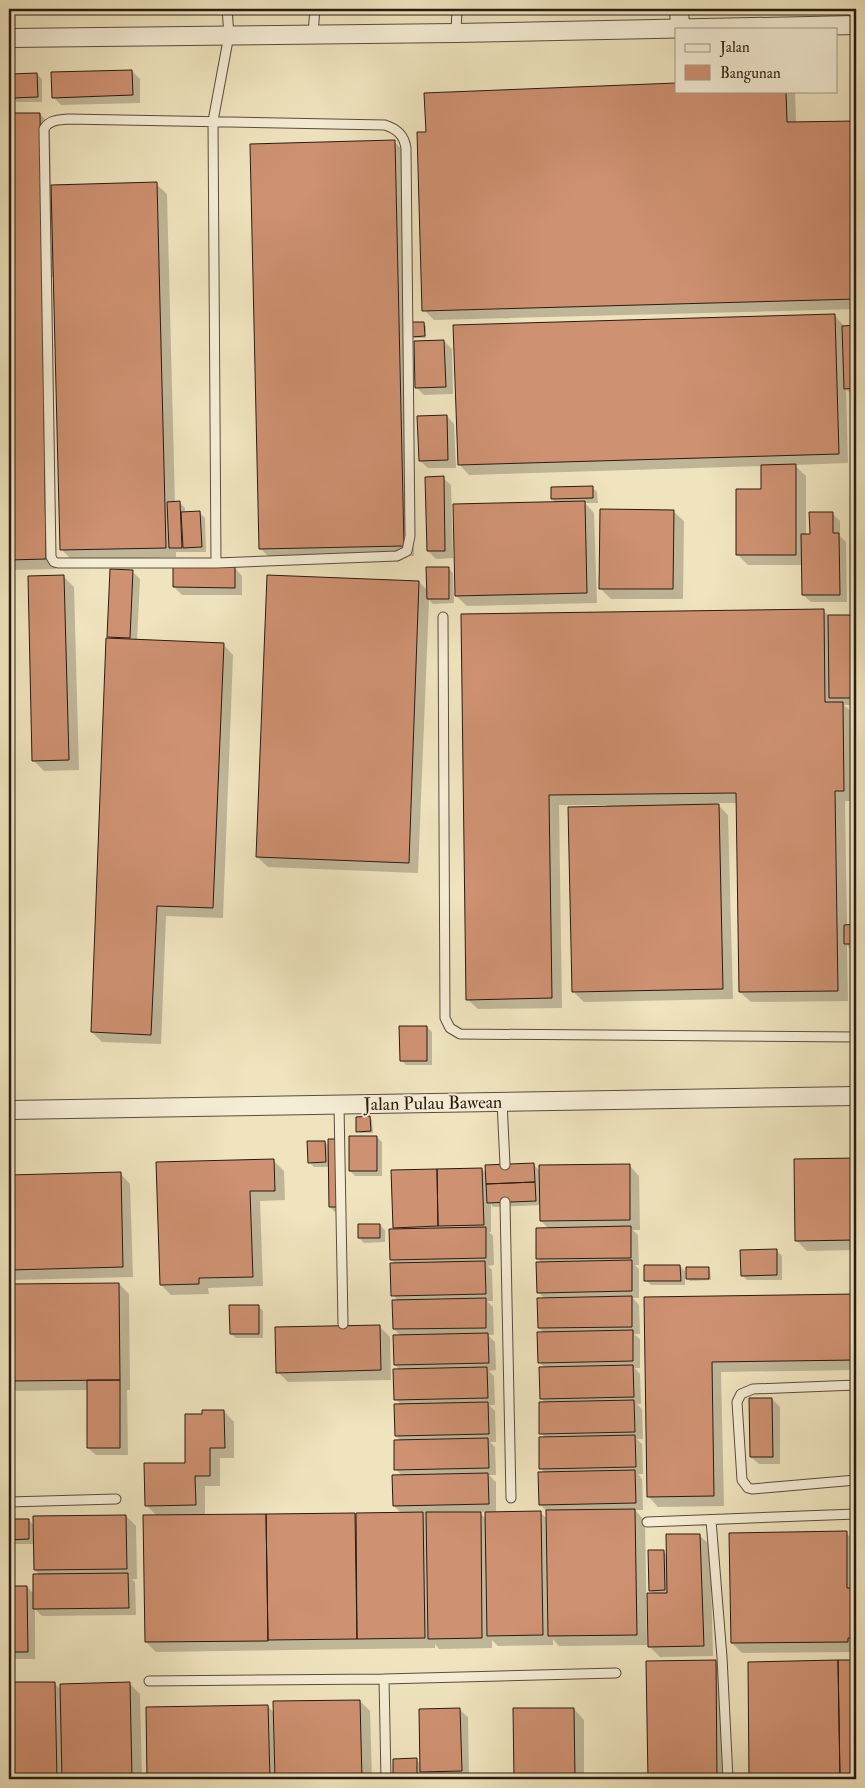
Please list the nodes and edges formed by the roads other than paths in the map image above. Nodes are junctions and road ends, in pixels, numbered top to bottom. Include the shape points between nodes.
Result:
1 (227, 9) edge
2 (315, 9) edge
3 (457, 9) edge
4 (679, 9) edge
5 (856, 25) edge
6 (675, 28) edge
7 (680, 28) edge
8 (313, 33) junction
9 (456, 33) junction
10 (229, 35) junction
11 (9, 38) edge
12 (213, 121) junction
13 (216, 563) junction
14 (443, 617) dead end
15 (856, 1037) edge
16 (856, 1096) edge
17 (502, 1101) junction
18 (339, 1105) junction
19 (9, 1110) edge
20 (505, 1165) dead end
21 (505, 1202) dead end
22 (343, 1324) dead end
23 (856, 1385) edge
24 (856, 1480) edge
25 (510, 1498) dead end
26 (116, 1499) dead end
27 (9, 1502) edge
28 (856, 1514) edge
29 (711, 1520) junction
30 (647, 1522) dead end
31 (616, 1673) dead end
32 (384, 1679) junction
33 (149, 1681) dead end
34 (386, 1779) edge
35 (728, 1779) edge

1 - 10 lane
2 - 8 lane
3 - 9 lane
4 - 7 street
5 - 7 street
6 - 9 street
8 - 9 street
8 - 10 street
10 - 11 street
10 - 12 lane
12 - 13 lane
12 - 13 lane via 68,119 47,124 44,129 51,557 58,563
12 - 13 lane via 385,125 394,128 404,140 410,536 407,551 397,556
14 - 15 lane via 445,1018 450,1028 460,1034
16 - 17 street, Jalan Pulau Bawean via 630,1102
17 - 18 street, Jalan Pulau Bawean
17 - 20 lane
18 - 19 street, Jalan Pulau Bawean
18 - 22 lane
21 - 25 lane
23 - 24 lane via 753,1389 741,1394 737,1402 742,1480 748,1488
26 - 27 lane
28 - 29 lane
29 - 30 lane
29 - 35 lane
31 - 32 lane
32 - 33 lane
32 - 34 lane

